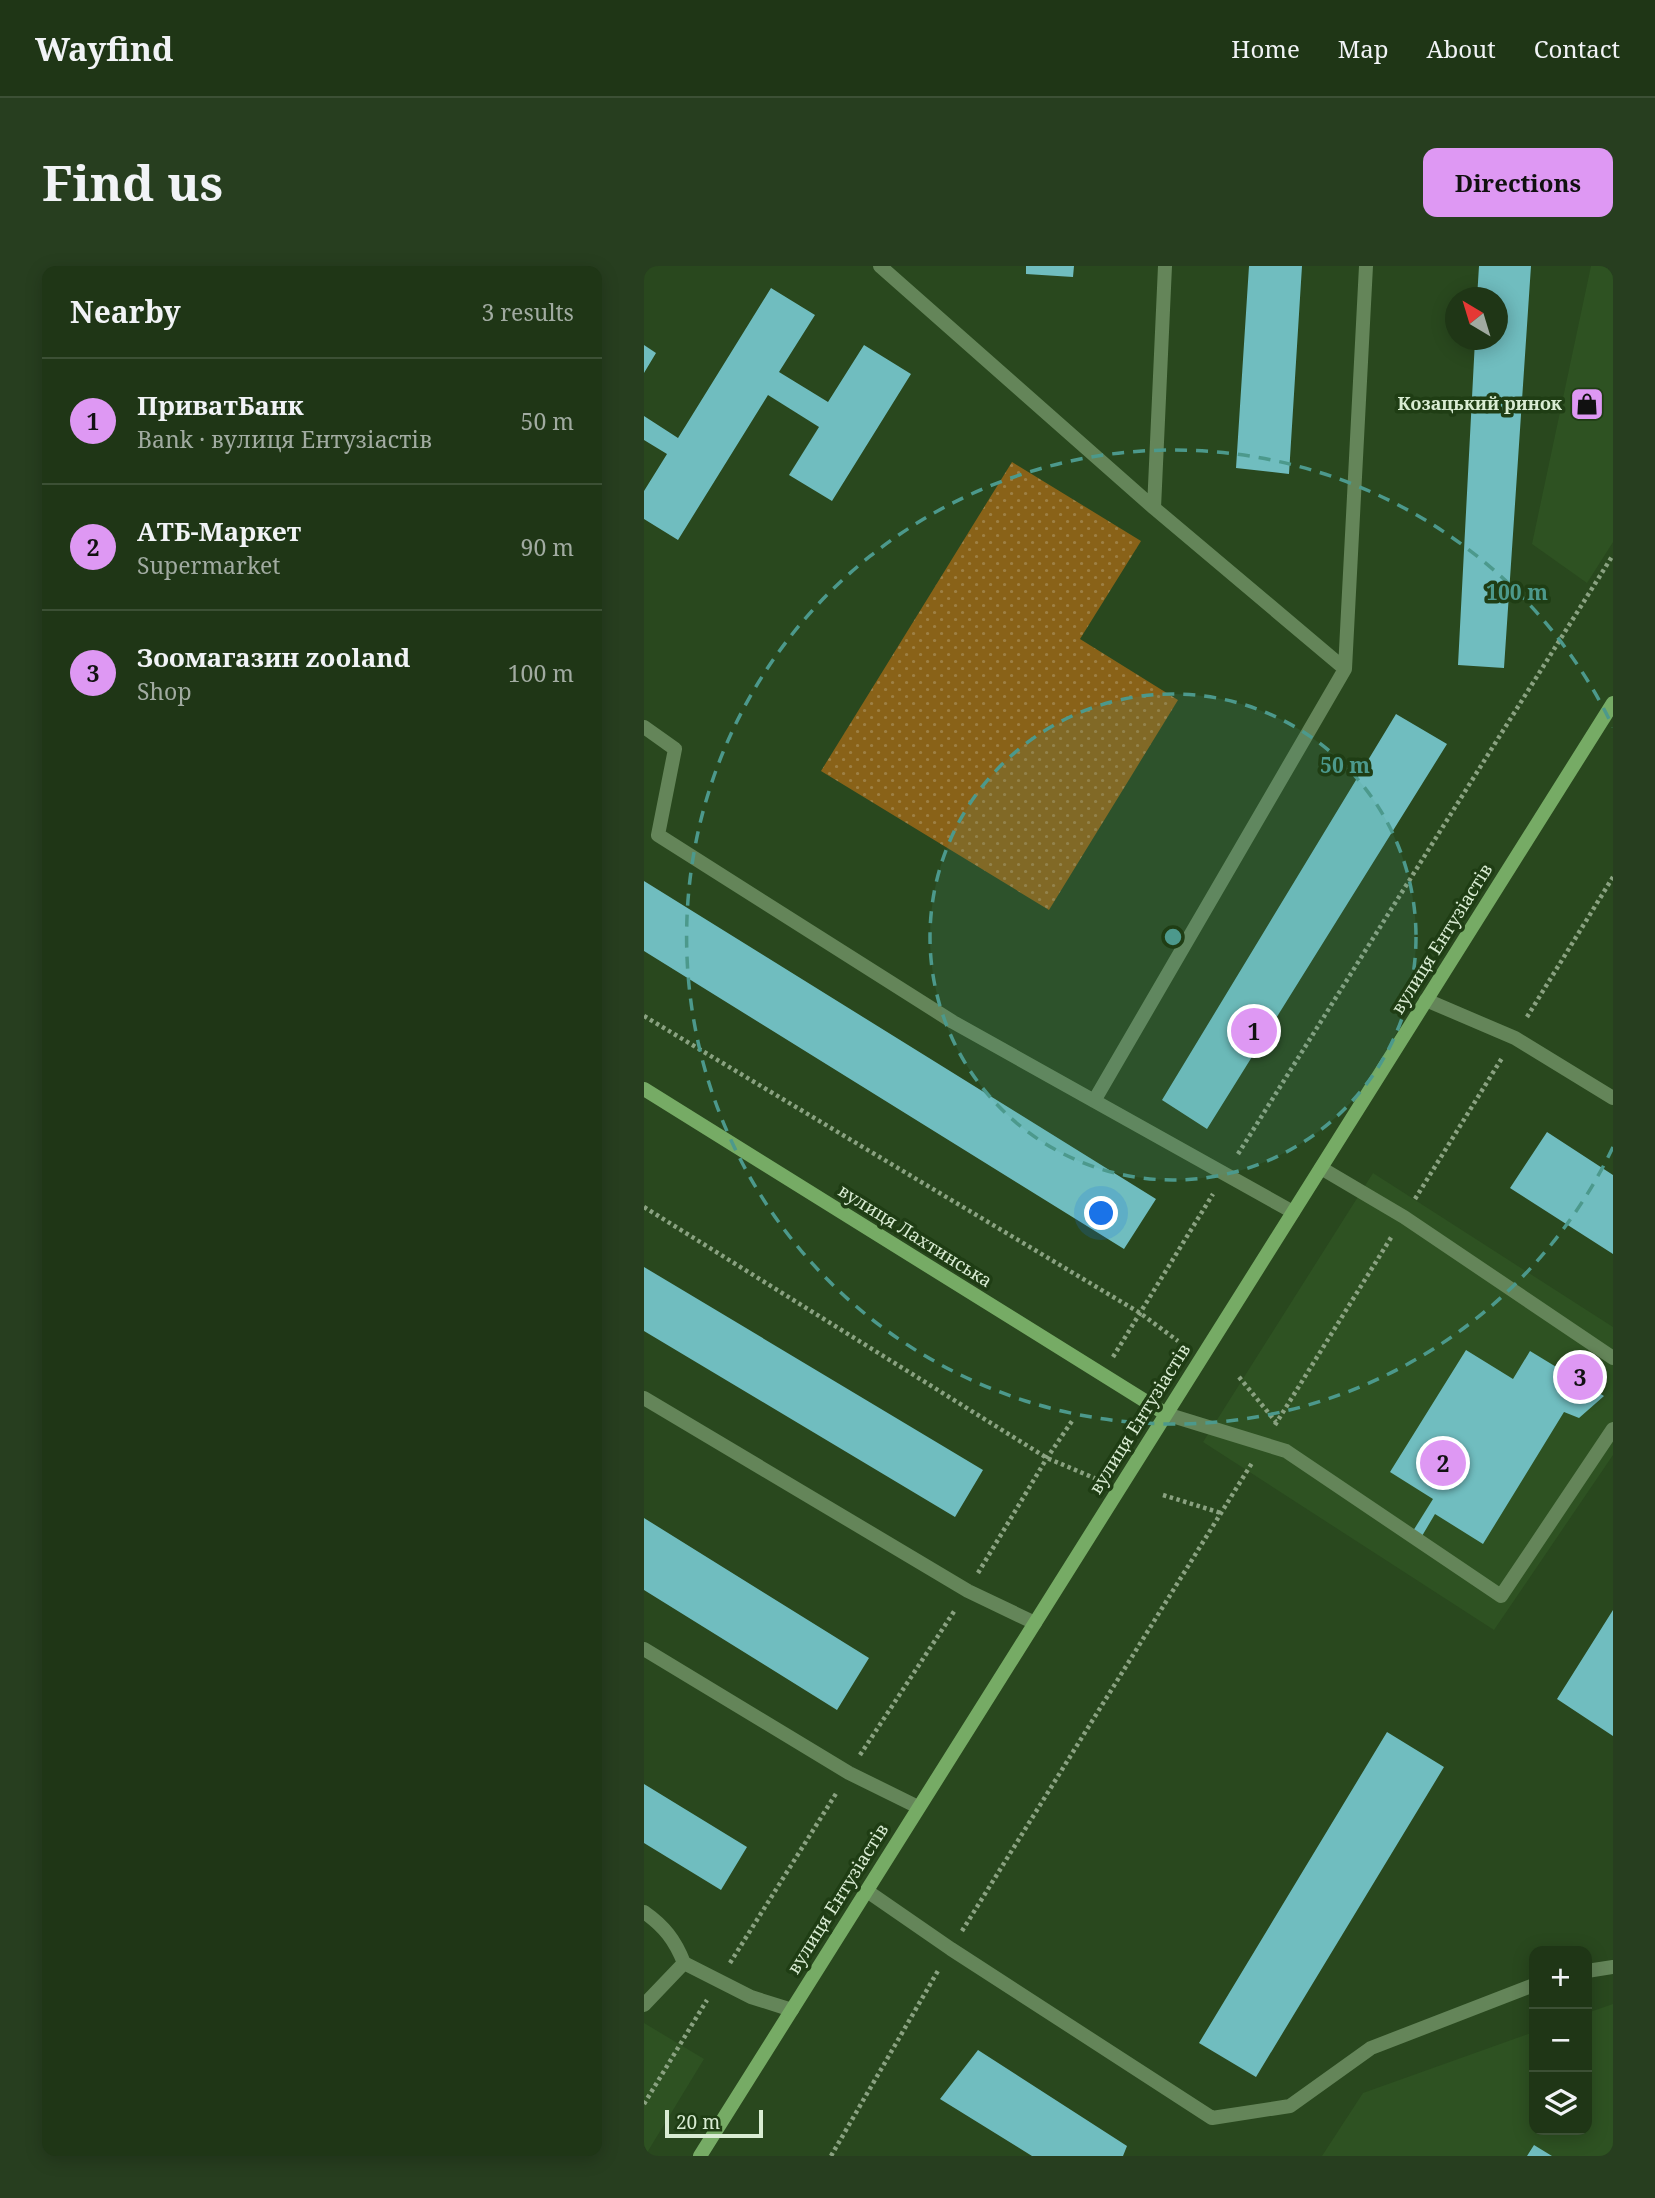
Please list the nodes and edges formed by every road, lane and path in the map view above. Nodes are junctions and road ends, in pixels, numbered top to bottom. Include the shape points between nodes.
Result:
1 (1165, 266) edge
2 (1366, 266) edge
3 (885, 268) edge
4 (1154, 508) junction
5 (1613, 555) edge
6 (1345, 669) junction
7 (1613, 703) edge
8 (644, 727) edge
9 (1613, 877) edge
10 (1426, 1000) junction
11 (644, 1016) edge
12 (1515, 1038) junction
13 (644, 1090) edge
14 (1613, 1098) edge
15 (1094, 1101) junction
16 (1321, 1168) junction
17 (1226, 1174) junction
18 (644, 1207) edge
19 (1293, 1212) junction
20 (1404, 1217) junction
21 (1140, 1313) junction
22 (1178, 1341) dead end
23 (1112, 1357) dead end
24 (1613, 1358) edge
25 (1239, 1377) dead end
26 (644, 1398) edge
27 (1166, 1414) junction
28 (1277, 1423) junction
29 (1613, 1429) edge
30 (1264, 1444) junction
31 (1099, 1480) dead end
32 (1163, 1495) dead end
33 (1221, 1513) junction
34 (1035, 1623) junction
35 (644, 1649) edge
36 (918, 1807) junction
37 (867, 1891) junction
38 (644, 1912) edge
39 (951, 1949) junction
40 (684, 1963) junction
41 (1613, 1967) edge
42 (1592, 1970) edge
43 (1529, 1987) edge
44 (644, 2005) edge
45 (792, 2010) junction
46 (700, 2156) edge
47 (831, 2156) edge

1 - 4 lane
2 - 6 lane
3 - 4 lane
4 - 6 lane
5 - 17 path
6 - 15 lane
7 - 10 street, вулиця Ентузіастів
8 - 15 lane via 675,749 658,835 953,1022
9 - 12 path
10 - 12 lane
10 - 16 street, вулиця Ентузіастів
11 - 21 path
12 - 14 lane
12 - 20 path
13 - 27 street, вулиця Лахтинська
15 - 17 lane
16 - 19 street, вулиця Ентузіастів
16 - 20 lane
17 - 19 lane
17 - 21 path
18 - 31 path via 1047,1458
19 - 27 street, вулиця Ентузіастів
20 - 24 lane
20 - 28 path
21 - 22 path
21 - 23 path
25 - 28 path
26 - 34 lane via 968,1591
27 - 30 lane
27 - 34 street, вулиця Ентузіастів
28 - 30 path
29 - 30 lane via 1501,1596 1286,1451
30 - 33 path
32 - 33 path
33 - 39 path
34 - 36 street, вулиця Ентузіастів
35 - 36 lane via 849,1773
36 - 37 street, вулиця Ентузіастів
37 - 39 lane
37 - 45 street, вулиця Ентузіастів
38 - 40 lane via 663,1926
39 - 43 lane via 1212,2118 1290,2106 1371,2048
39 - 47 path
40 - 44 lane
40 - 45 lane via 751,1997
41 - 42 lane
45 - 46 street, вулиця Ентузіастів

